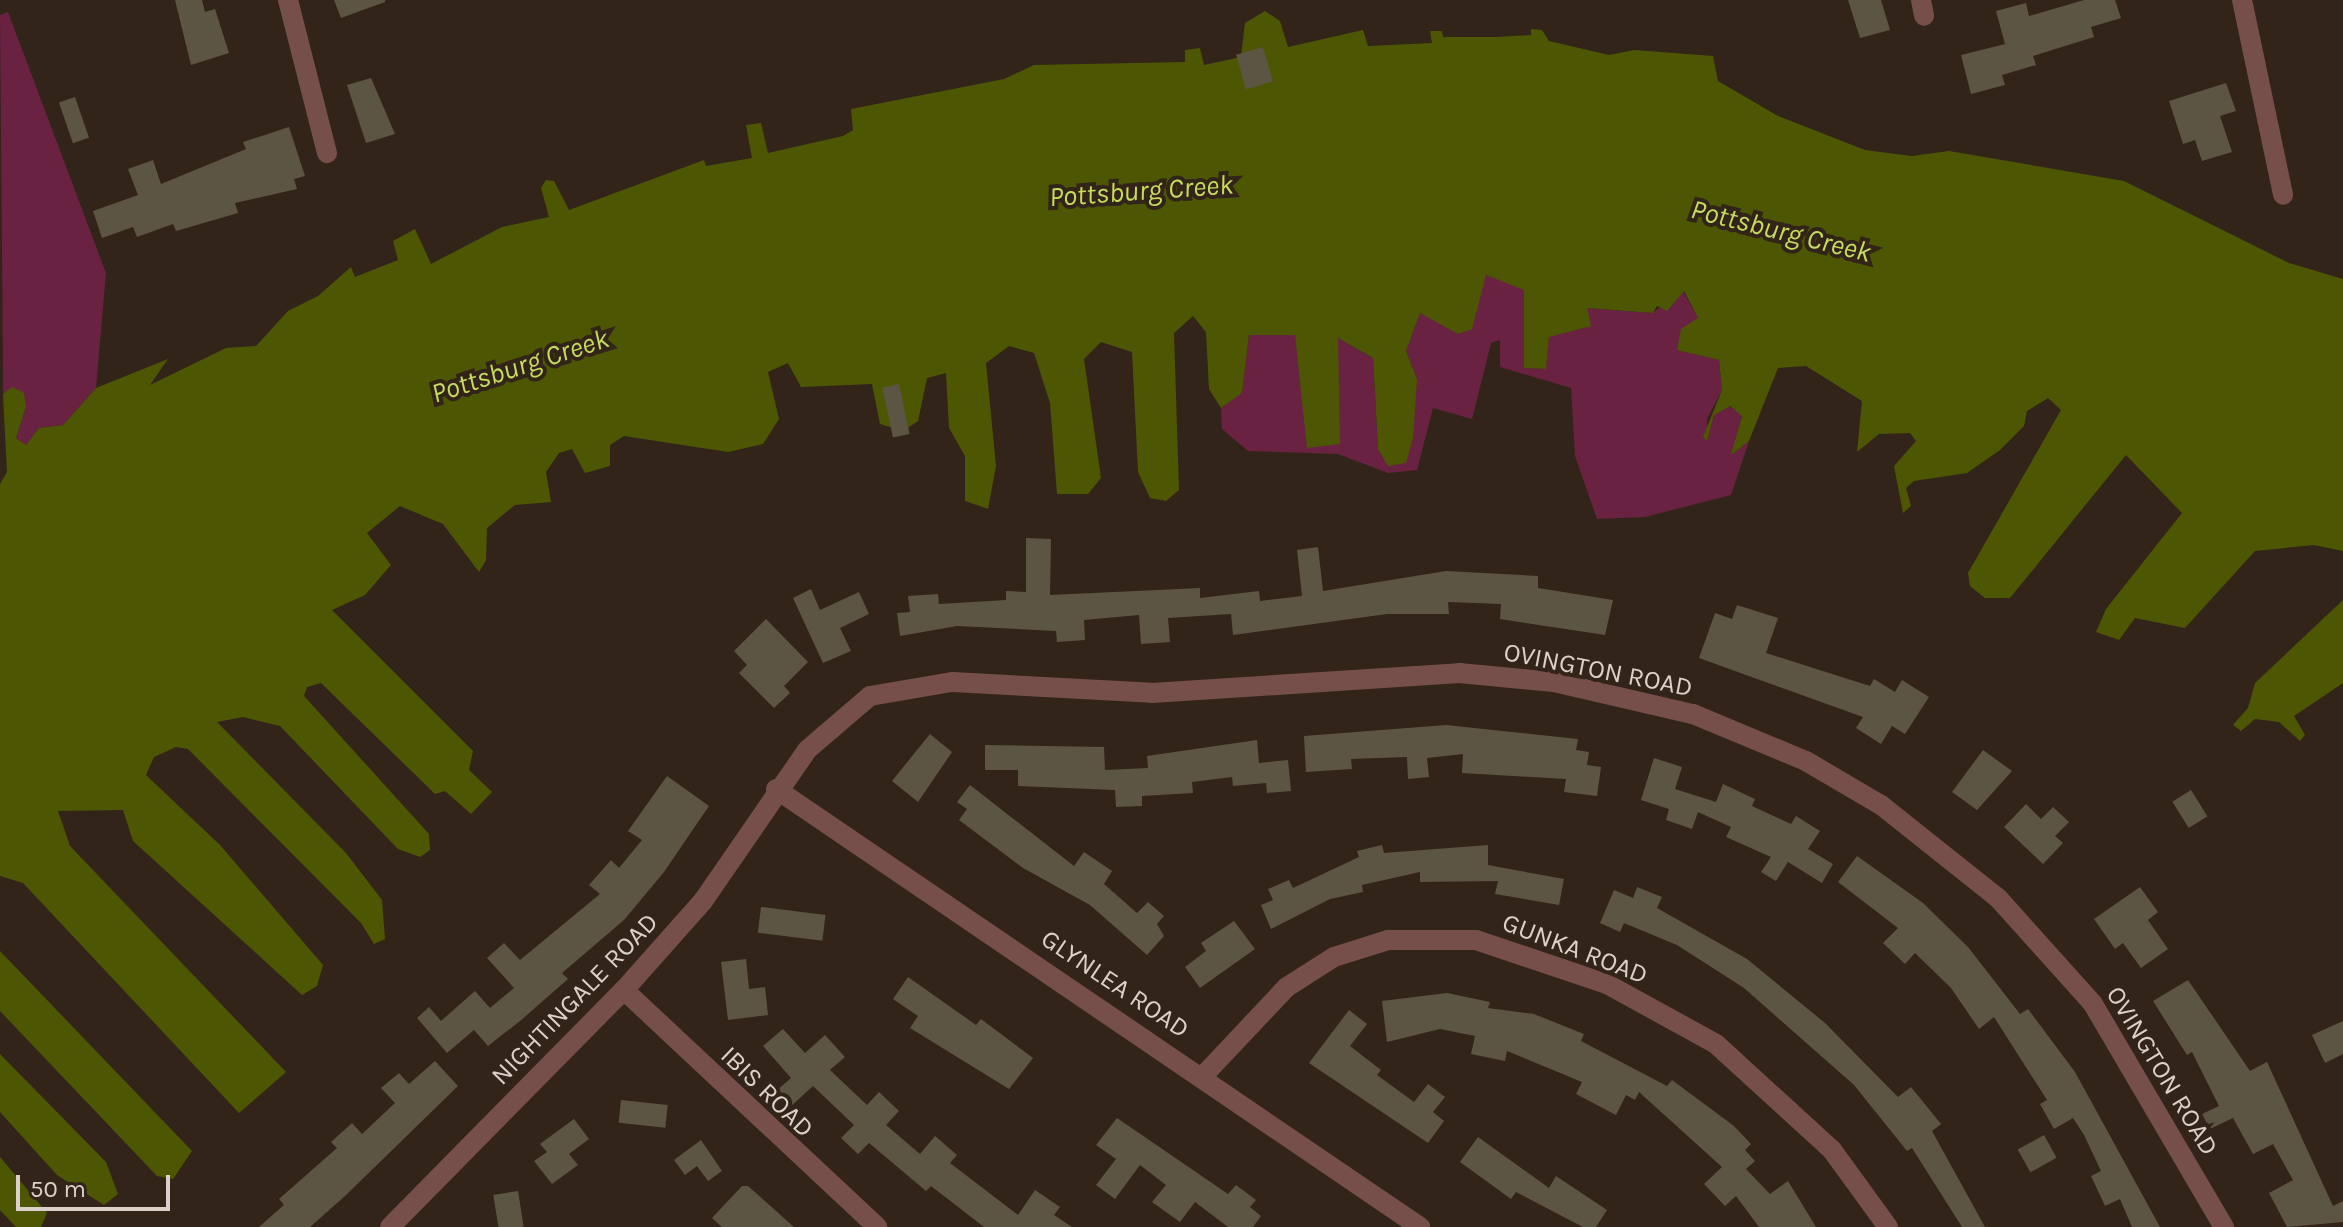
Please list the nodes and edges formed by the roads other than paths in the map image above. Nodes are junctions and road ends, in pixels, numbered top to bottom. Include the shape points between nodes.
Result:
1 (288, 0) edge
2 (2242, 0) edge
3 (327, 153) dead end
4 (2283, 195) dead end
5 (776, 789) junction
6 (624, 990) junction
7 (1203, 1076) junction
8 (399, 1224) edge
9 (877, 1227) edge
10 (1420, 1227) edge
11 (1888, 1227) edge
12 (2224, 1227) edge

1 - 3 street
2 - 4 street
5 - 6 street, NIGHTINGALE ROAD via 703,901
5 - 7 street, GLYNLEA ROAD
5 - 12 street, OVINGTON ROAD via 844,713 870,696 922,684 1152,693 1459,673 1554,682 1693,714 1832,774 1998,898 2093,1004
6 - 8 street, NIGHTINGALE ROAD
6 - 9 street, IBIS ROAD
7 - 10 street, GLYNLEA ROAD
7 - 11 street, GUNKA ROAD via 1287,987 1334,957 1388,940 1476,940 1607,984 1716,1044 1832,1150

